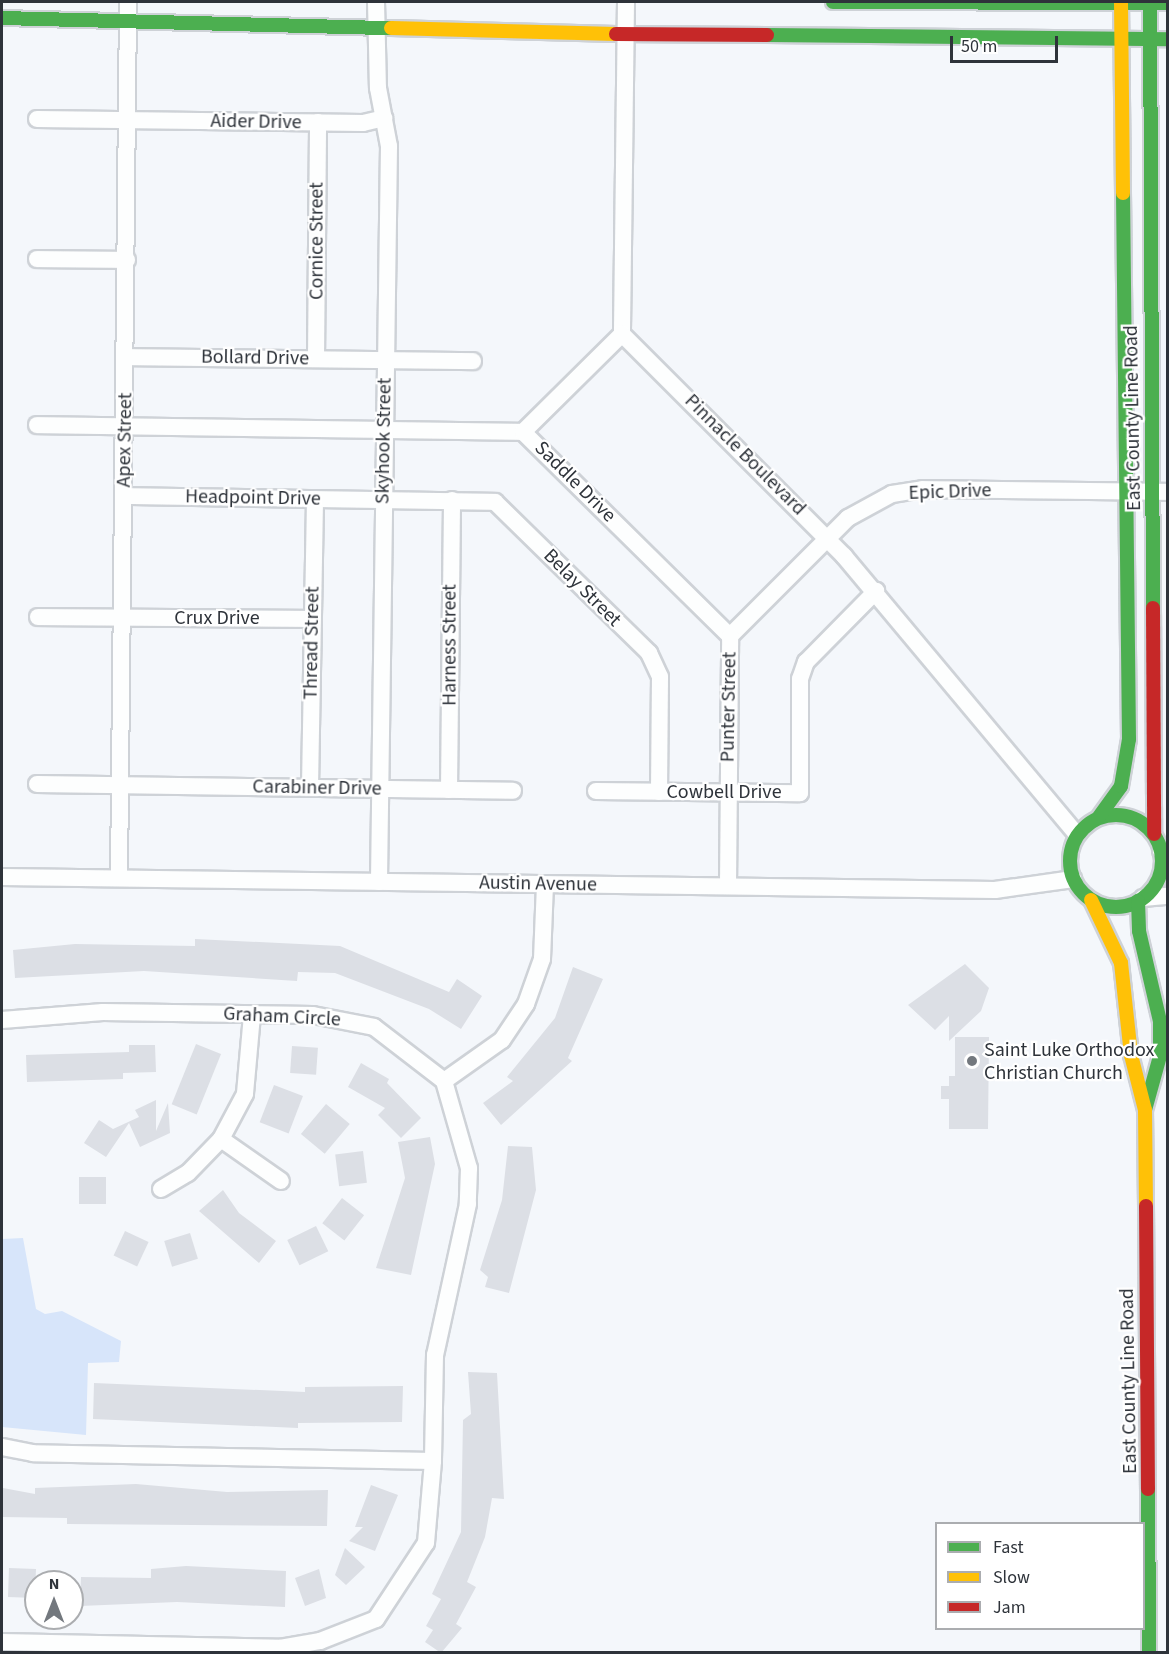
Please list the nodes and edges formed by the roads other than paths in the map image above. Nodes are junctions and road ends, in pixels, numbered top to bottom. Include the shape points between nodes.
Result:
1 (128, 2) edge
2 (376, 2) edge
3 (626, 2) edge
4 (833, 2) edge
5 (1121, 2) edge
6 (1150, 2) edge
7 (1167, 3) edge
8 (2, 18) edge
9 (128, 21) junction
10 (375, 27) junction
11 (625, 34) junction
12 (1120, 38) junction
13 (1149, 38) junction
14 (1167, 39) edge
15 (384, 118) junction
16 (37, 119) dead end
17 (128, 120) junction
18 (318, 122) junction
19 (38, 259) dead end
20 (127, 260) junction
21 (1160, 272) edge
22 (622, 334) junction
23 (126, 357) junction
24 (316, 359) junction
25 (385, 360) junction
26 (473, 361) dead end
27 (37, 425) dead end
28 (125, 427) junction
29 (384, 430) junction
30 (524, 432) junction
31 (1125, 491) junction
32 (1161, 491) edge
33 (124, 496) junction
34 (315, 499) junction
35 (383, 499) junction
36 (452, 500) junction
37 (827, 538) junction
38 (876, 591) junction
39 (38, 617) dead end
40 (122, 618) junction
41 (312, 619) junction
42 (730, 636) junction
43 (37, 784) dead end
44 (120, 785) junction
45 (310, 787) junction
46 (380, 789) junction
47 (449, 790) junction
48 (513, 791) dead end
49 (596, 791) dead end
50 (659, 792) junction
51 (729, 792) junction
52 (1098, 818) junction
53 (1154, 834) junction
54 (1077, 835) junction
55 (1164, 853) edge
56 (2, 877) edge
57 (119, 878) junction
58 (1073, 879) junction
59 (378, 882) junction
60 (545, 885) junction
61 (728, 886) junction
62 (1167, 896) edge
63 (1091, 900) junction
64 (1141, 900) junction
65 (252, 1015) junction
66 (2, 1020) edge
67 (444, 1081) junction
68 (1145, 1110) junction
69 (221, 1139) junction
70 (280, 1181) dead end
71 (160, 1189) dead end
72 (2, 1447) edge
73 (433, 1461) junction
74 (2, 1642) edge
75 (1149, 1653) edge

1 - 9 street, Apex Street
2 - 10 street, Skyhook Street
3 - 11 street
4 - 5 main road
5 - 6 main road
5 - 12 main road, East County Line Road
6 - 7 main road
6 - 13 main road, East County Line Road
8 - 9 main road
9 - 10 main road
9 - 17 street, Apex Street
10 - 11 main road
10 - 15 street, Skyhook Street
11 - 12 main road
11 - 22 street
12 - 13 main road
12 - 31 main road, East County Line Road
13 - 14 main road
13 - 21 main road, East County Line Road
15 - 18 street, Aider Drive
15 - 25 street, Skyhook Street via 389,146
16 - 17 street, Aider Drive
17 - 18 street, Aider Drive
17 - 20 street, Apex Street
18 - 24 street, Cornice Street
19 - 20 street
20 - 23 street, Apex Street
21 - 32 main road, East County Line Road
22 - 30 street
22 - 37 street, Pinnacle Boulevard
23 - 24 street, Bollard Drive
23 - 28 street, Apex Street
24 - 25 street, Bollard Drive
25 - 26 street, Bollard Drive
25 - 29 street, Skyhook Street
27 - 28 street, Saddle Drive
28 - 29 street, Saddle Drive
28 - 33 street, Apex Street
29 - 30 street, Saddle Drive
29 - 35 street, Skyhook Street
30 - 42 street, Saddle Drive
31 - 32 street, Epic Drive
31 - 37 street, Epic Drive via 924,489 892,494 862,507
31 - 52 main road, East County Line Road via 1127,765 1121,786
32 - 53 main road, East County Line Road
33 - 34 street, Headpoint Drive
33 - 40 street, Apex Street
34 - 35 street, Headpoint Drive
34 - 41 street, Thread Street
35 - 36 street, Belay Street
35 - 46 street, Skyhook Street
36 - 47 street, Harness Street
36 - 50 street, Belay Street via 495,502 649,653 660,676
37 - 38 street, Pinnacle Boulevard
37 - 42 street, Epic Drive
38 - 51 street, Cowbell Drive via 806,662 801,679 801,793
38 - 54 street, Pinnacle Boulevard
39 - 40 street, Crux Drive
40 - 41 street, Crux Drive
40 - 44 street, Apex Street
41 - 45 street, Thread Street
42 - 51 street, Punter Street
43 - 44 street, Carabiner Drive
44 - 45 street, Carabiner Drive
44 - 57 street, Apex Street
45 - 46 street, Carabiner Drive
46 - 47 street, Carabiner Drive
46 - 59 street, Skyhook Street
47 - 48 street, Carabiner Drive
49 - 50 street, Cowbell Drive
50 - 51 street, Cowbell Drive
51 - 61 street, Punter Street
52 - 53 main road via 1125,815
52 - 54 main road
53 - 55 main road
54 - 58 main road via 1070,852
55 - 64 main road via 1159,877
56 - 57 street, Austin Avenue
57 - 59 street, Austin Avenue
58 - 61 street, Austin Avenue via 995,890
58 - 63 main road
59 - 60 street, Austin Avenue
60 - 61 street, Austin Avenue
60 - 67 street via 542,959 526,1004 501,1040
62 - 64 street
63 - 64 main road via 1117,907
63 - 68 main road, East County Line Road via 1121,963 1131,1055
64 - 68 main road, East County Line Road via 1139,931 1160,1021 1158,1064
65 - 66 street, Graham Circle via 103,1012
65 - 67 street, Graham Circle via 313,1015 374,1027
65 - 69 street via 245,1094
67 - 73 street via 470,1168 468,1204 435,1355
68 - 75 main road, East County Line Road
69 - 70 street
69 - 71 street via 188,1173
72 - 73 street via 33,1453
73 - 74 street via 426,1543 376,1619 320,1641 280,1648

